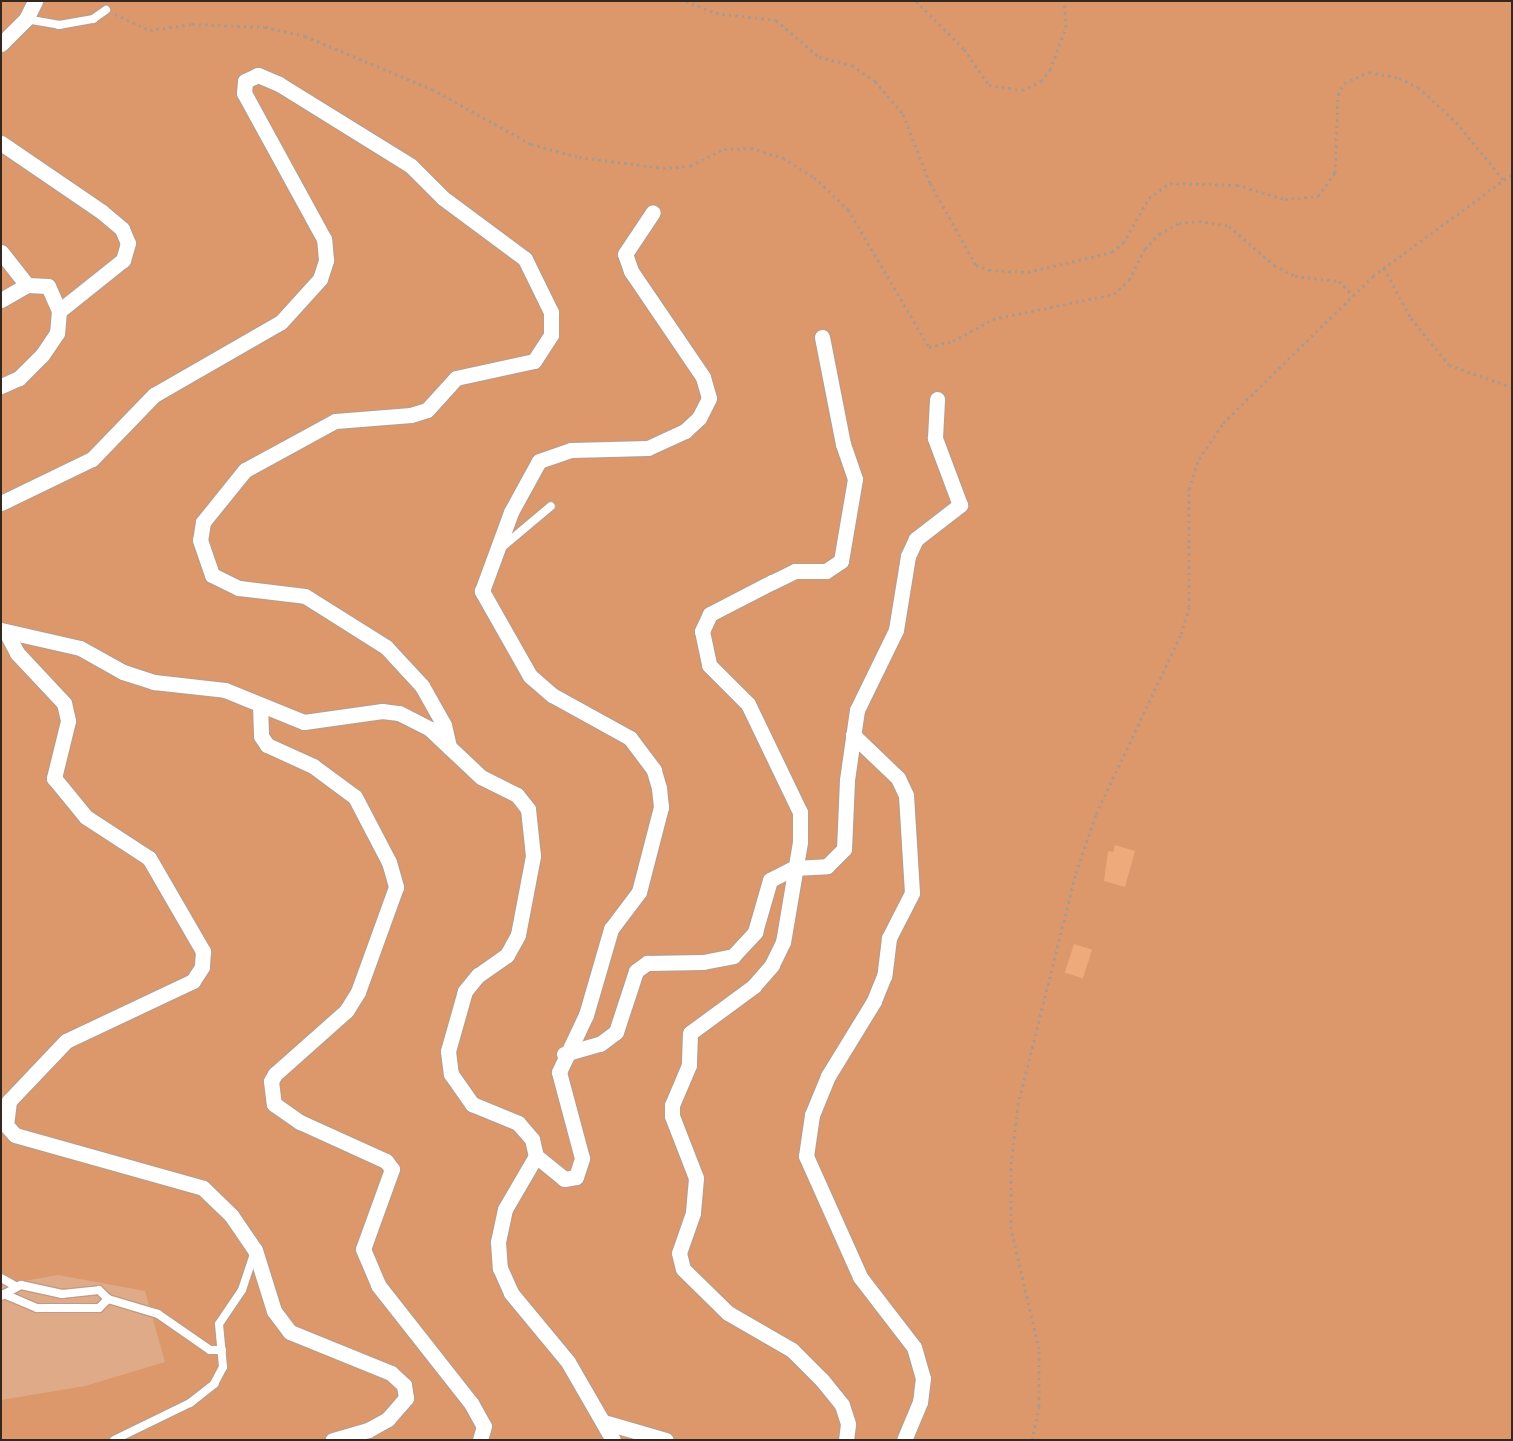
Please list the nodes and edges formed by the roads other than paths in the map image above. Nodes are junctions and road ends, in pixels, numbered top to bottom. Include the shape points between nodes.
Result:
1 (36, 1) edge
2 (106, 10) road end
3 (26, 19) junction
4 (1, 44) edge
5 (1, 143) edge
6 (653, 212) dead end
7 (1, 252) edge
8 (27, 285) junction
9 (1, 300) edge
10 (59, 312) junction
11 (822, 337) dead end
12 (1, 386) edge
13 (937, 399) dead end
14 (1, 503) edge
15 (551, 506) dead end
16 (496, 552) junction
17 (4, 631) edge
18 (260, 705) junction
19 (853, 734) junction
20 (449, 747) junction
21 (794, 868) junction
22 (564, 1054) junction
23 (536, 1156) junction
24 (255, 1250) junction
25 (1, 1278) edge
26 (18, 1287) junction
27 (2, 1295) edge
28 (108, 1300) junction
29 (222, 1350) junction
30 (607, 1423) junction
31 (114, 1440) edge
32 (332, 1440) edge
33 (480, 1440) edge
34 (613, 1440) edge
35 (666, 1440) edge
36 (846, 1440) edge
37 (904, 1440) edge

1 - 3 street
2 - 3 lane via 93,19 59,25
3 - 4 street
5 - 10 street via 102,212 122,229 128,243 122,260
6 - 16 street via 625,254 636,279 703,377 709,398 699,418 685,430 648,448 571,450 539,460 527,477
7 - 8 street
8 - 9 street
8 - 10 street via 48,286
10 - 12 street via 57,333 42,354 19,378
11 - 21 street via 843,444 855,479 842,561 826,570 795,570 710,614 702,631 709,665 748,704 788,780 800,812
13 - 19 street via 935,438 960,505 916,539 908,556 896,630 866,686
14 - 20 street via 92,459 154,395 282,322 320,279 326,260 324,240 244,92 246,80 258,76 279,84 411,166 443,198 525,259 551,312 551,335 534,361 456,378 427,410 411,415 335,422 245,470 203,522 200,540 212,575 239,588 305,596 386,647 422,686 444,726
15 - 16 lane
16 - 22 street via 482,591 530,676 552,695 630,738 654,770 659,788 661,806 639,892 611,929 586,1015
17 - 18 street via 80,648 122,672 154,682 224,690
17 - 24 street via 17,653 64,703 68,721 54,778 86,817 149,858 203,951 202,967 194,981 66,1041 9,1101 6,1125 15,1135 203,1188 232,1215
18 - 20 street via 304,722 382,711 399,713 430,729
18 - 33 street via 261,736 268,745 313,766 355,797 389,862 396,887 358,992 346,1011 275,1074 271,1081 274,1104 300,1122 386,1161 392,1169 363,1249 378,1285 471,1403 484,1426
19 - 21 street via 844,848 827,866
19 - 37 street via 898,778 906,795 912,893 889,938 884,976 874,1001 828,1076 812,1115 806,1156 860,1277 914,1347 923,1378 920,1402
20 - 23 street via 481,777 517,795 528,810 533,835 518,935 507,955 478,975 465,991 448,1051 451,1074 472,1104 518,1123 532,1139
21 - 22 street via 770,880 755,932 746,947 733,956 703,962 647,963 636,971 616,1032 600,1044
21 - 36 street via 783,942 772,965 754,986 690,1033 689,1065 672,1105 696,1178 693,1213 679,1254 683,1269 728,1313 792,1350 822,1380 842,1405 848,1424
22 - 23 street via 560,1086 582,1158 576,1177 564,1179
23 - 30 street via 504,1209 498,1242 500,1268 511,1293 568,1362
24 - 29 lane via 242,1290 219,1324
24 - 32 street via 274,1311 290,1332 391,1373 404,1385 406,1398 388,1418 368,1430
25 - 26 lane
26 - 27 lane
26 - 28 lane via 62,1294 99,1290
27 - 28 lane via 37,1308 99,1308
28 - 29 lane via 158,1314 210,1350
29 - 31 lane via 223,1368 214,1384 190,1403
30 - 34 street
30 - 35 street

